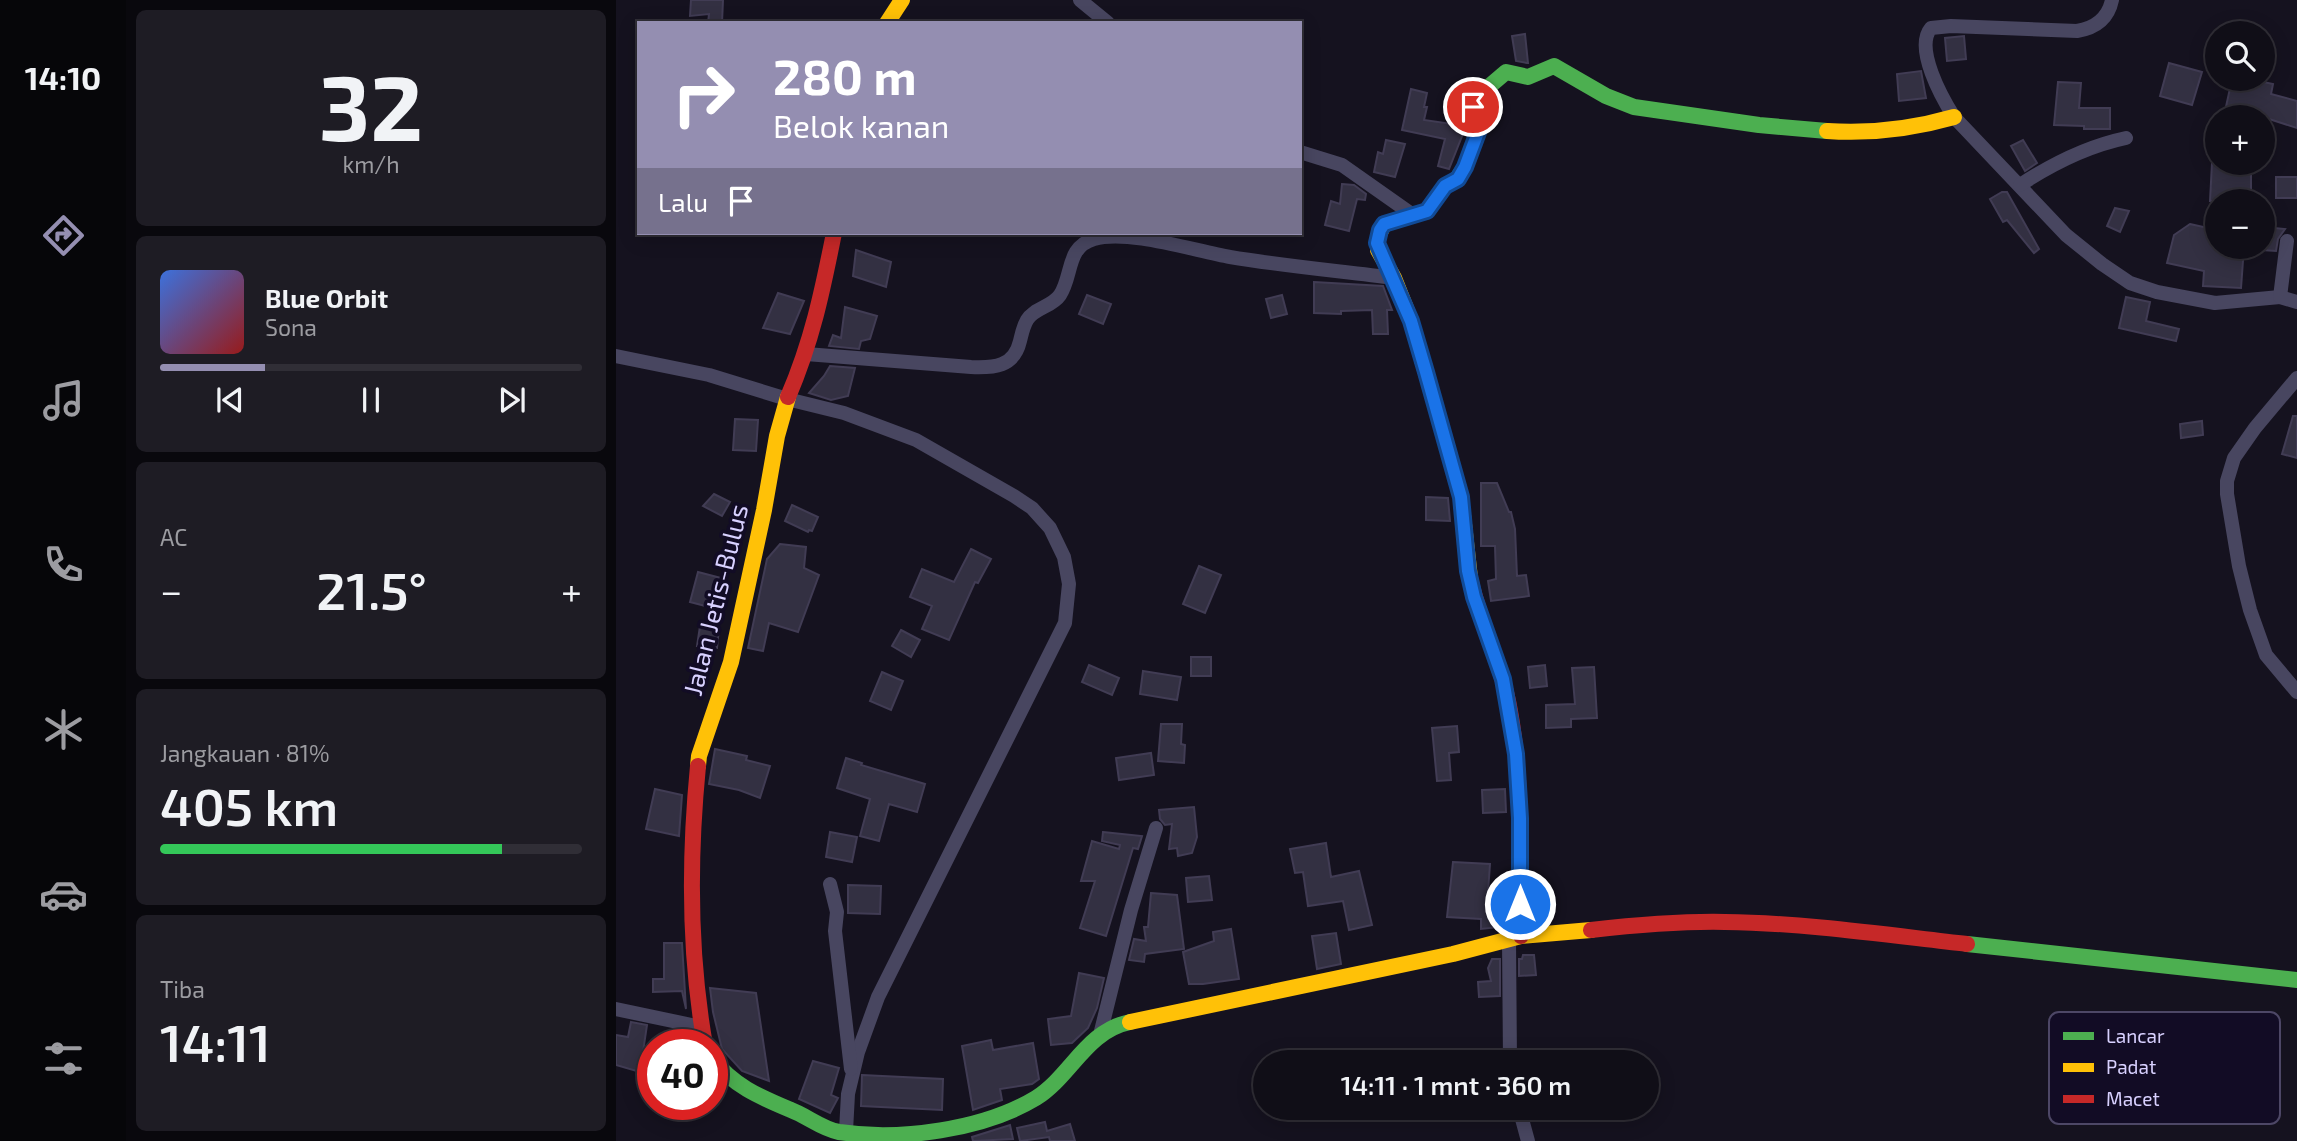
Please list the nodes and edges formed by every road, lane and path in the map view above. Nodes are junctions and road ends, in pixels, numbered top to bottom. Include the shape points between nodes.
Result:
1 (902, 0) edge
2 (1080, 0) edge
3 (2112, 0) edge
4 (888, 21) edge
5 (1106, 21) edge
6 (1954, 117) junction
7 (2126, 138) dead end
8 (1302, 153) edge
9 (2020, 185) junction
10 (1413, 215) junction
11 (834, 235) edge
12 (2287, 241) dead end
13 (1394, 278) junction
14 (2280, 297) junction
15 (2297, 302) edge
16 (806, 354) junction
17 (616, 356) edge
18 (2297, 378) edge
19 (787, 399) junction
20 (2297, 692) edge
21 (1156, 828) dead end
22 (830, 884) dead end
23 (1515, 938) junction
24 (2297, 980) edge
25 (616, 1009) edge
26 (701, 1027) joint
27 (1100, 1035) junction
28 (1510, 1050) edge
29 (728, 1076) edge
30 (852, 1077) junction
31 (1522, 1120) edge
32 (840, 1135) edge
33 (1528, 1141) edge

1 - 4 street
2 - 5 street
3 - 6 street via 2107,13 2090,29 1931,28 1925,37 1927,56 1936,85
6 - 9 street
6 - 10 street via 1885,130 1783,128 1626,105 1554,66 1528,77 1506,72 1479,95 1473,107 1480,127 1458,179 1445,186 1427,211
7 - 9 street via 2094,146
8 - 10 street via 1342,166
9 - 14 street via 2066,235 2130,283 2215,303
10 - 13 street via 1384,224 1380,230 1378,250
11 - 16 street, Jalan Jetis-Bulus
12 - 14 street
13 - 16 street via 1105,237 1078,247 1060,295 1028,318 1011,361 1002,365 971,367
13 - 23 street via 1411,321 1461,497 1468,571 1510,710 1520,818
14 - 15 street
16 - 19 street, Jalan Jetis-Bulus
17 - 19 street via 709,375
18 - 20 street via 2234,458 2227,481 2250,610 2266,655
19 - 26 street, Jalan Jetis-Bulus via 732,662 699,756 692,824
19 - 30 street via 844,413 916,440 1014,496 1050,528 1064,557 1069,584 1065,623 877,997
21 - 27 street
22 - 30 street via 837,912 835,930
23 - 24 street via 1662,923 1808,926
23 - 27 street via 1124,1023
23 - 28 street
25 - 26 street
27 - 32 street via 1038,1096 1004,1114 965,1127
29 - 32 street via 747,1091
30 - 32 street
31 - 33 street

